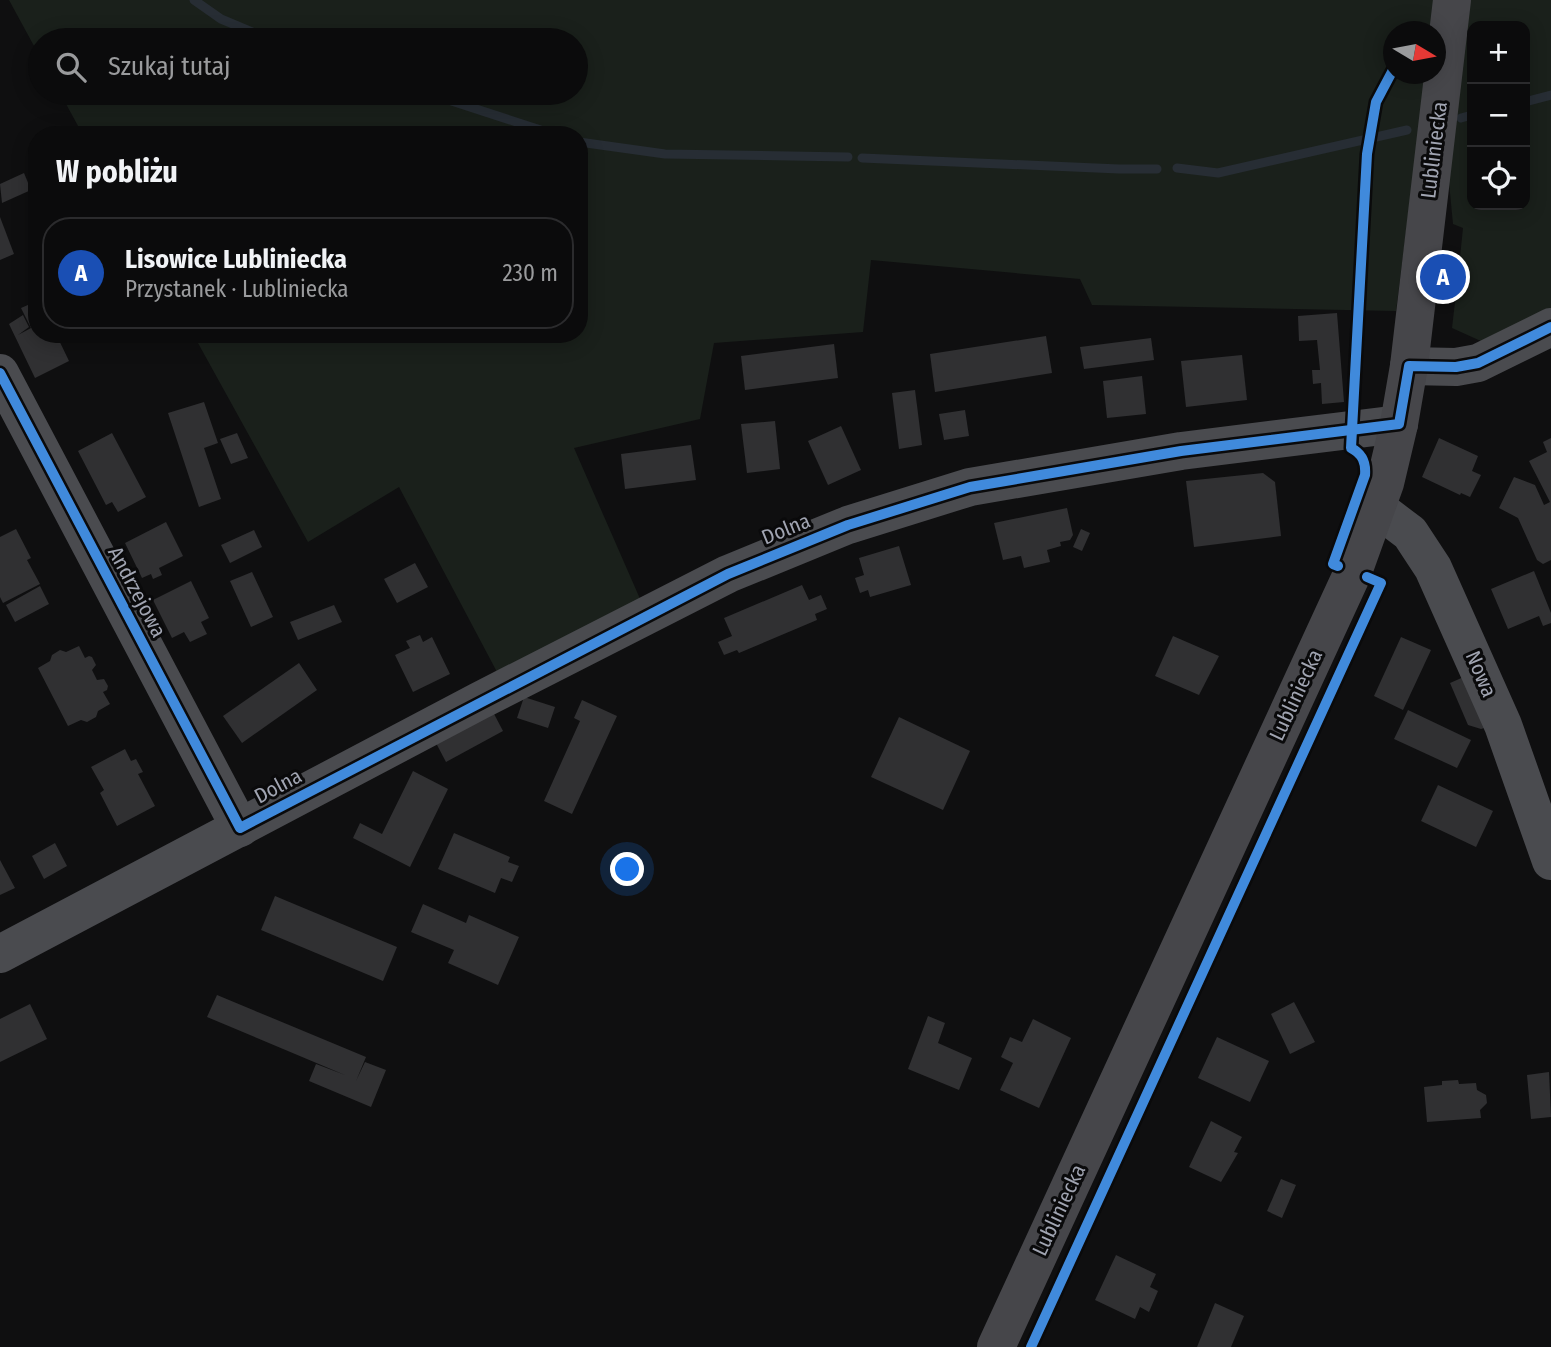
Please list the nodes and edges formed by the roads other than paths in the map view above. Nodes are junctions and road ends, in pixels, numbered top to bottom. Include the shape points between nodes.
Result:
1 (1452, 0) edge
2 (1551, 327) edge
3 (1409, 366) junction
4 (0, 373) edge
5 (1399, 424) junction
6 (1377, 508) junction
7 (240, 828) junction
8 (1551, 861) edge
9 (0, 954) edge
10 (996, 1347) edge

1 - 3 main road, Lubliniecka
2 - 3 street via 1478,363
3 - 5 main road, Lubliniecka
4 - 7 street, Andrzejowa
5 - 6 main road, Lubliniecka
5 - 7 street, Dolna via 1181,452 970,487 848,525 728,574
6 - 8 street, Nowa via 1410,533 1438,580 1503,725
6 - 10 main road, Lubliniecka via 1353,572
7 - 9 street, Dolna

